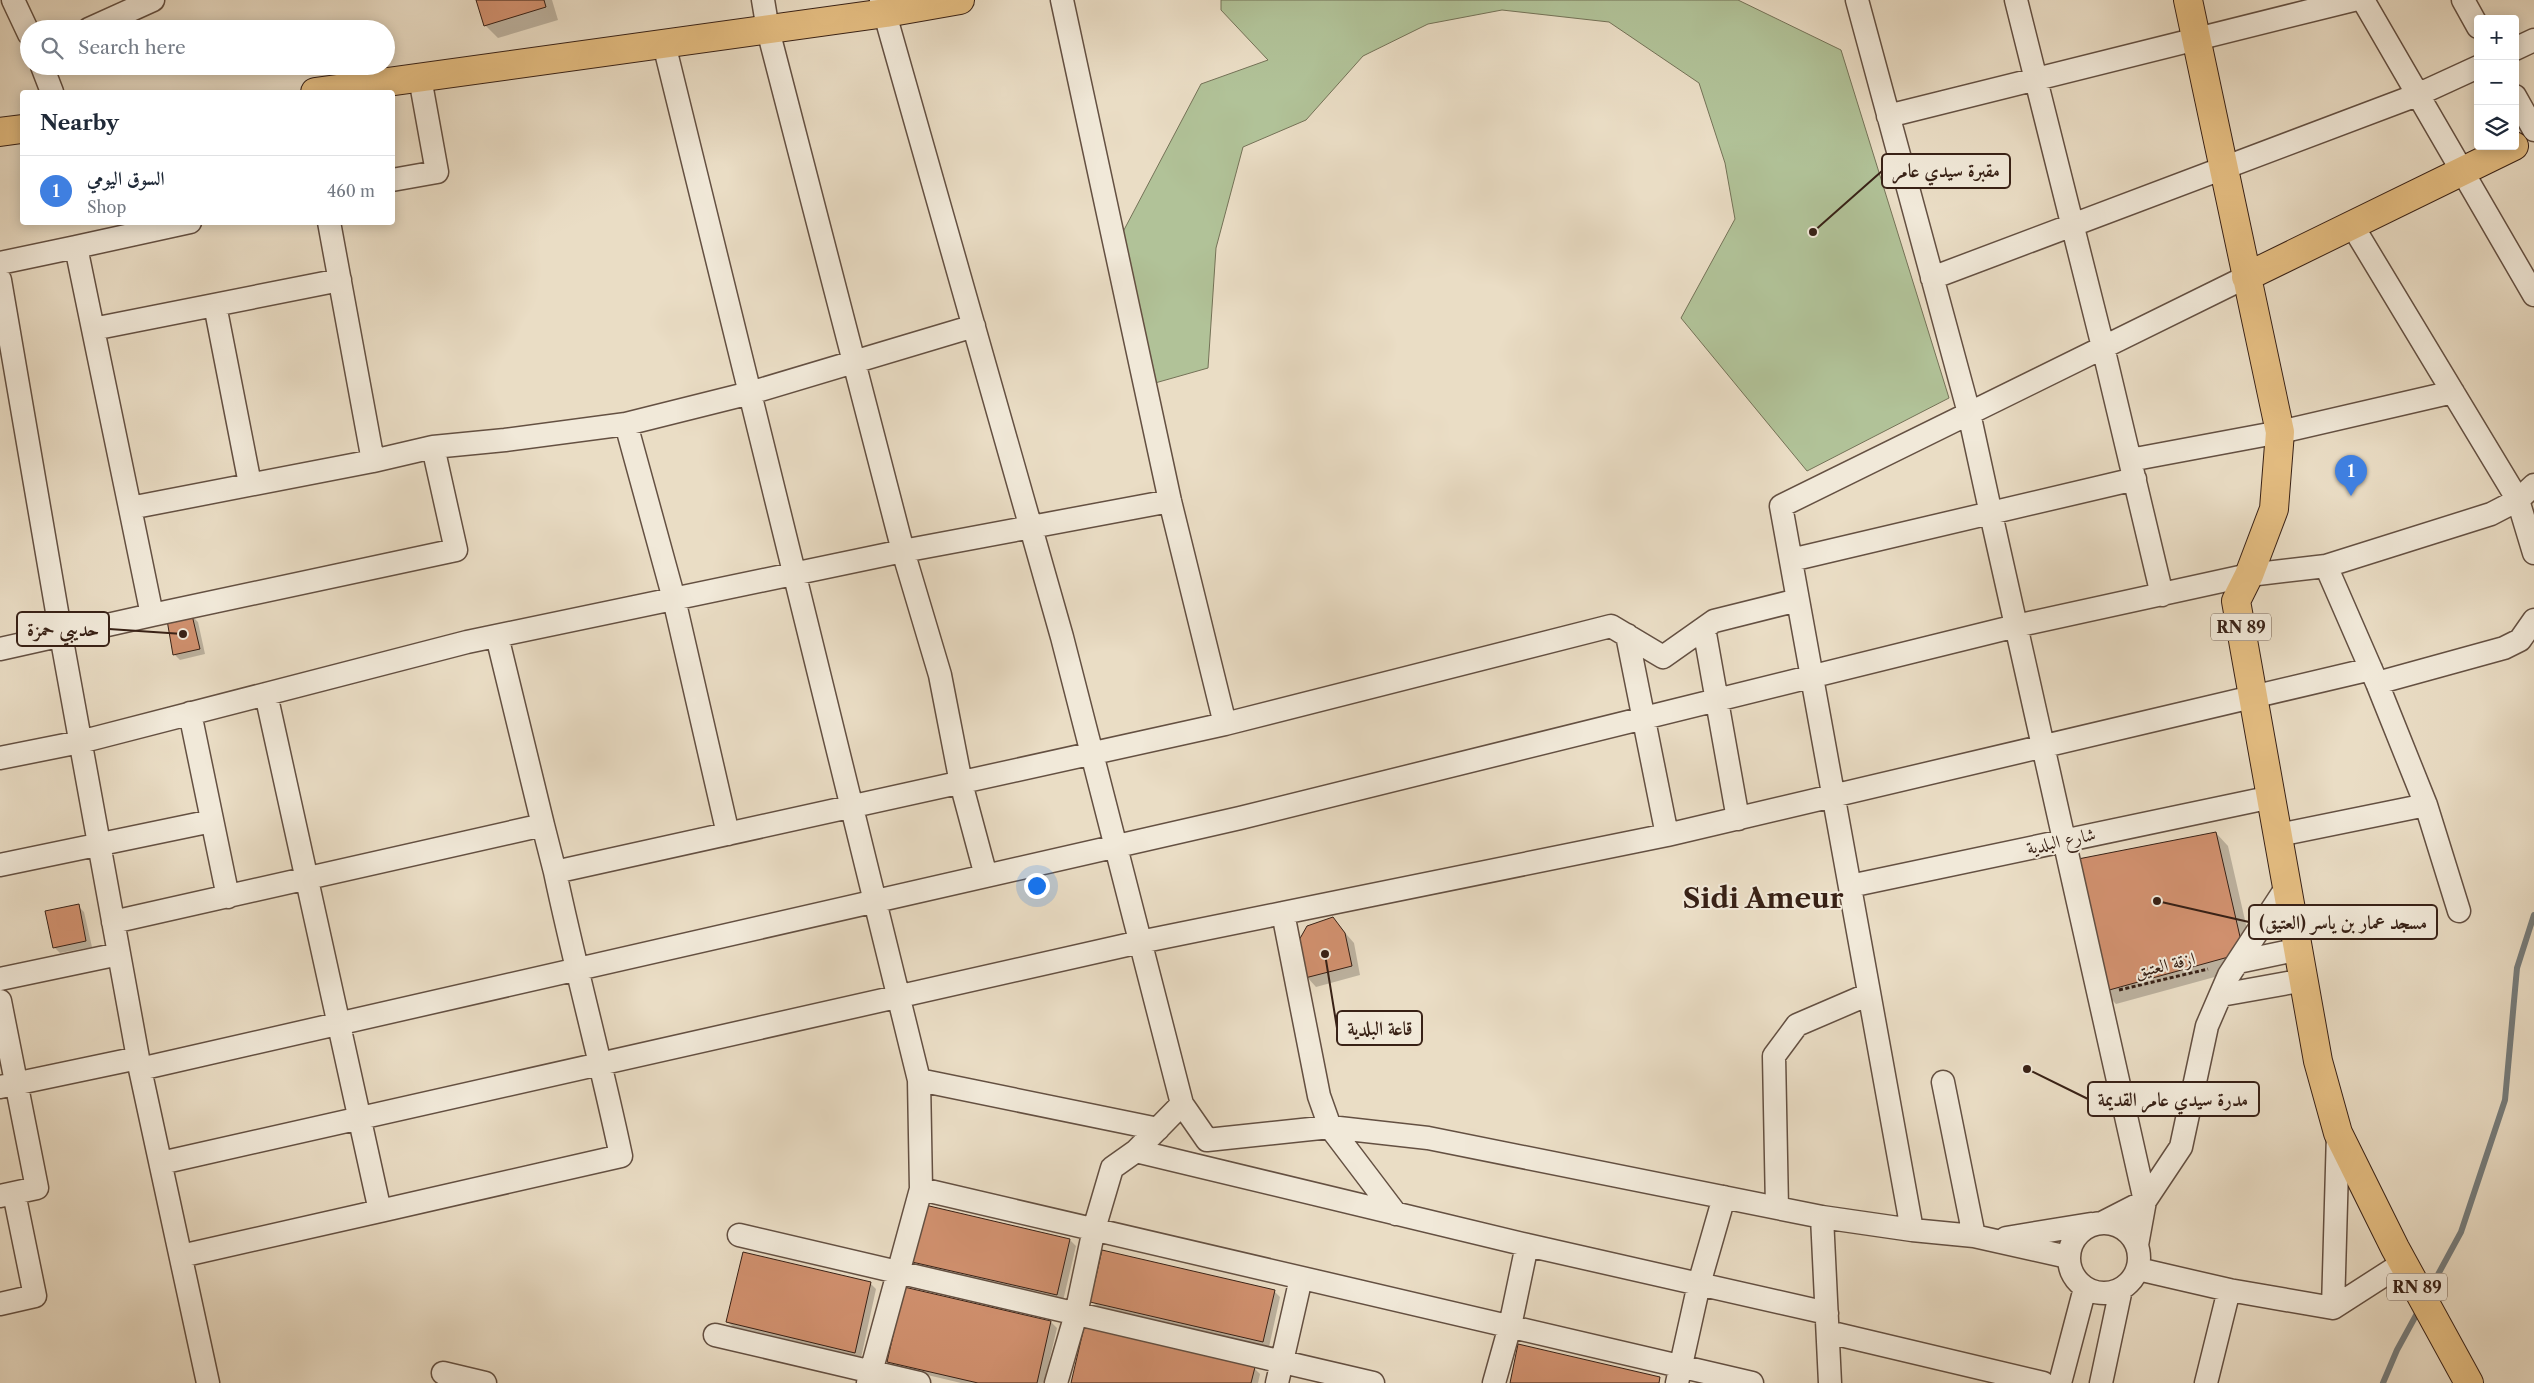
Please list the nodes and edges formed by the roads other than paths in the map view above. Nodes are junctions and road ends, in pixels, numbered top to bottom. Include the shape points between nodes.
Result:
1 (13, 0) edge
2 (153, 0) edge
3 (763, 0) edge
4 (960, 0) edge
5 (1062, 0) edge
6 (1857, 0) edge
7 (2016, 0) edge
8 (2188, 0) edge
9 (2353, 0) edge
10 (2363, 0) edge
11 (2463, 0) edge
12 (884, 7) edge
13 (22, 20) edge
14 (109, 20) edge
15 (2474, 20) edge
16 (768, 30) junction
17 (2196, 38) junction
18 (2534, 40) edge
19 (664, 44) junction
20 (2519, 47) edge
21 (2474, 69) edge
22 (45, 75) edge
23 (420, 78) junction
24 (2034, 79) junction
25 (51, 90) edge
26 (330, 90) edge
27 (2417, 95) junction
28 (2519, 103) edge
29 (1888, 116) junction
30 (20, 129) edge
31 (2534, 130) edge
32 (0, 132) edge
33 (2534, 136) edge
34 (2519, 144) edge
35 (2507, 150) edge
36 (2223, 168) junction
37 (2461, 172) junction
38 (395, 179) edge
39 (176, 225) edge
40 (330, 225) edge
41 (2072, 225) junction
42 (2352, 226) junction
43 (76, 247) junction
44 (0, 263) edge
45 (2246, 277) junction
46 (1932, 278) junction
47 (0, 280) edge
48 (340, 280) junction
49 (2534, 295) edge
50 (215, 305) junction
51 (974, 326) junction
52 (93, 329) junction
53 (2103, 347) junction
54 (854, 362) junction
55 (2453, 392) junction
56 (750, 393) junction
57 (1969, 413) junction
58 (626, 424) junction
59 (2280, 432) junction
60 (432, 447) junction
61 (373, 461) junction
62 (2132, 469) junction
63 (250, 484) junction
64 (2526, 492) edge
65 (1170, 501) junction
66 (130, 508) junction
67 (1991, 514) junction
68 (1030, 527) junction
69 (903, 551) junction
70 (2534, 553) edge
71 (1790, 560) junction
72 (2326, 566) junction
73 (794, 574) junction
74 (2249, 575) junction
75 (2162, 595) junction
76 (674, 599) junction
77 (1798, 600) junction
78 (152, 615) junction
79 (2534, 620) edge
80 (2016, 626) junction
81 (1704, 628) junction
82 (61, 635) junction
83 (1627, 635) junction
84 (497, 636) junction
85 (0, 649) edge
86 (2374, 676) junction
87 (1812, 678) junction
88 (266, 694) junction
89 (2254, 698) junction
90 (1717, 701) junction
91 (190, 713) junction
92 (1644, 719) junction
93 (1225, 724) junction
94 (80, 742) junction
95 (2044, 747) junction
96 (1092, 754) junction
97 (0, 758) edge
98 (961, 783) junction
99 (1834, 797) junction
100 (2272, 797) junction
101 (2426, 805) junction
102 (852, 807) junction
103 (1738, 819) junction
104 (212, 821) junction
105 (543, 825) junction
106 (728, 834) junction
107 (1667, 835) junction
108 (2279, 835) junction
109 (2064, 841) junction
110 (99, 844) junction
111 (1116, 847) junction
112 (0, 865) edge
113 (555, 872) junction
114 (986, 876) junction
115 (306, 880) junction
116 (2288, 884) junction
117 (1850, 886) junction
118 (228, 897) junction
119 (876, 902) junction
120 (2460, 912) dead end
121 (1283, 914) junction
122 (113, 922) junction
123 (1140, 942) junction
124 (2300, 949) junction
125 (119, 954) junction
126 (2238, 962) junction
127 (576, 971) junction
128 (0, 979) edge
129 (2304, 980) junction
130 (1869, 994) junction
131 (2220, 995) junction
132 (899, 996) junction
133 (0, 1001) edge
134 (338, 1024) junction
135 (139, 1064) junction
136 (601, 1064) junction
137 (919, 1080) junction
138 (1943, 1082) dead end
139 (8, 1085) edge
140 (1182, 1104) junction
141 (359, 1118) junction
142 (1330, 1127) junction
143 (1158, 1129) junction
144 (2338, 1133) junction
145 (1136, 1151) junction
146 (161, 1163) junction
147 (921, 1189) junction
148 (7, 1194) edge
149 (1724, 1197) junction
150 (2145, 1201) junction
151 (1777, 1208) junction
152 (380, 1211) junction
153 (1396, 1214) junction
154 (1822, 1217) junction
155 (2098, 1223) junction
156 (1094, 1229) junction
157 (1912, 1230) junction
158 (739, 1236) dead end
159 (1984, 1238) junction
160 (2137, 1244) junction
161 (1527, 1245) junction
162 (181, 1256) junction
163 (2399, 1256) junction
164 (2068, 1257) junction
165 (2138, 1269) junction
166 (899, 1273) junction
167 (1301, 1278) junction
168 (1700, 1284) junction
169 (2085, 1288) junction
170 (2121, 1289) junction
171 (2229, 1290) junction
172 (0, 1304) edge
173 (2333, 1308) junction
174 (1076, 1314) junction
175 (1827, 1322) junction
176 (1510, 1326) junction
177 (715, 1335) dead end
178 (1280, 1372) edge
179 (443, 1373) dead end
180 (1678, 1375) edge
181 (870, 1377) edge
182 (208, 1383) edge
183 (485, 1383) edge
184 (919, 1383) edge
185 (1056, 1383) edge
186 (1373, 1383) edge
187 (1494, 1383) edge
188 (1752, 1383) edge
189 (1830, 1383) edge
190 (2043, 1383) edge
191 (2060, 1383) edge
192 (2101, 1383) edge
193 (2206, 1383) edge
194 (2469, 1383) edge

1 - 13 street
2 - 14 street
3 - 16 street
4 - 12 main road
5 - 65 street
6 - 29 street
7 - 24 street
8 - 17 main road, RN 89
9 - 17 street
10 - 27 street
11 - 15 street
12 - 16 main road
12 - 51 street
16 - 19 main road
16 - 54 street
17 - 24 street
17 - 36 main road, RN 89
18 - 20 street
19 - 23 main road
19 - 56 street
21 - 27 street
22 - 25 street
23 - 26 main road
23 - 38 street via 437,172
24 - 29 street
24 - 41 street
27 - 36 street
27 - 37 street
28 - 31 street
29 - 46 street
30 - 32 main road
33 - 34 main road
35 - 37 main road
36 - 41 street
36 - 45 main road, RN 89
37 - 42 main road
37 - 49 street
39 - 43 street
40 - 48 street
41 - 46 street
41 - 53 street
42 - 45 main road
42 - 55 street
43 - 44 street
43 - 52 street
45 - 53 street
45 - 59 main road, RN 89
46 - 57 street
47 - 82 street
48 - 50 street
48 - 61 street
50 - 52 street
50 - 63 street
51 - 54 street
51 - 68 street
52 - 66 street
53 - 57 street
53 - 62 street
54 - 56 street
54 - 69 street
55 - 59 street
55 - 64 street
56 - 58 street
56 - 73 street
57 - 67 street
57 - 71 street via 1781,506
58 - 60 street
58 - 76 street
59 - 62 street
59 - 74 main road, RN 89 via 2274,510
60 - 61 street
60 - 78 street via 456,550
61 - 63 street
62 - 67 street
62 - 75 street
63 - 66 street
64 - 70 street
64 - 72 street via 2491,514
65 - 68 street
65 - 93 street
66 - 78 street
67 - 71 street
67 - 80 street
68 - 69 street
68 - 96 street
69 - 73 street
69 - 98 street via 940,675
71 - 77 street
72 - 74 street
72 - 86 street
73 - 76 street
73 - 102 street
74 - 75 street
74 - 89 main road, RN 89 via 2236,601
75 - 80 street
76 - 84 street
76 - 106 street
77 - 81 street via 1714,621
77 - 87 street
78 - 82 street
79 - 86 street via 2520,640 2504,648
80 - 87 street
80 - 95 street
81 - 83 street via 1663,657
81 - 90 street
82 - 85 street
82 - 94 street
83 - 92 street
83 - 93 street via 1611,626
84 - 88 street
84 - 105 street
86 - 89 street
86 - 101 street
87 - 90 street
87 - 99 street
88 - 91 street
88 - 115 street
89 - 95 street
89 - 100 main road, RN 89
90 - 92 street
90 - 103 street
91 - 94 street
91 - 104 street
92 - 107 street
92 - 111 street
93 - 96 street
94 - 97 street
94 - 110 street
95 - 99 street
95 - 109 street
96 - 98 street
96 - 111 street
98 - 102 street
98 - 114 street
99 - 103 street
99 - 117 street
100 - 108 main road, RN 89
100 - 109 street, شارع البلدية
101 - 108 street
101 - 120 street
102 - 106 street
102 - 119 street
103 - 107 street
104 - 110 street
104 - 118 street
105 - 113 street
105 - 115 street
106 - 113 street
107 - 121 street
108 - 116 main road, RN 89
109 - 117 street, شارع البلدية
109 - 150 street
110 - 112 street
110 - 122 street
111 - 114 street
111 - 123 street
113 - 127 street
114 - 119 street
115 - 118 street
115 - 134 street
116 - 124 main road, RN 89
116 - 126 street
117 - 130 street
118 - 122 street
119 - 127 street
119 - 132 street
121 - 123 street
121 - 142 street via 1319,1096
122 - 125 street
123 - 132 street
123 - 140 street
124 - 126 street
124 - 129 main road, RN 89
125 - 128 street
125 - 135 street
126 - 131 street
127 - 134 street
127 - 136 street
129 - 131 street
129 - 144 main road, RN 89 via 2318,1061
130 - 151 street via 1797,1025 1774,1056
130 - 157 street
131 - 150 street via 2207,1026 2181,1147
132 - 136 street
132 - 137 street
133 - 139 street
134 - 135 street
134 - 141 street
135 - 139 street
135 - 146 street
136 - 141 street
136 - 152 street via 621,1156
137 - 143 street
137 - 147 street
138 - 159 street
139 - 148 street via 36,1188
140 - 142 street via 1207,1140
140 - 143 street
141 - 146 street
141 - 152 street
142 - 149 street via 1428,1138
142 - 153 street
143 - 145 street
144 - 163 main road, RN 89
144 - 173 street
145 - 153 street
145 - 156 street via 1112,1168
146 - 162 street
147 - 156 street
147 - 166 street
148 - 172 street via 35,1296
149 - 151 street
149 - 168 street
150 - 155 street
150 - 160 street
151 - 154 street
152 - 162 street
153 - 161 street
154 - 157 street
154 - 175 street
155 - 159 street
155 - 160 street via 2118,1225 2130,1233
155 - 164 street via 2079,1232
156 - 167 street
156 - 174 street
157 - 159 street
158 - 166 street
159 - 164 street
160 - 165 street
161 - 168 street
161 - 176 street
162 - 182 street
163 - 173 street
163 - 194 main road, RN 89
164 - 169 street via 2076,1280
165 - 170 street
165 - 171 street
166 - 174 street
166 - 181 street
167 - 176 street
167 - 178 street
168 - 175 street
168 - 180 street
169 - 170 street via 2109,1293
169 - 191 street
170 - 192 street
171 - 173 street
171 - 193 street
174 - 178 street
174 - 185 street
175 - 189 street
175 - 190 street
176 - 180 street
176 - 187 street
177 - 181 street
178 - 186 street
179 - 183 street
180 - 188 street
181 - 184 street

